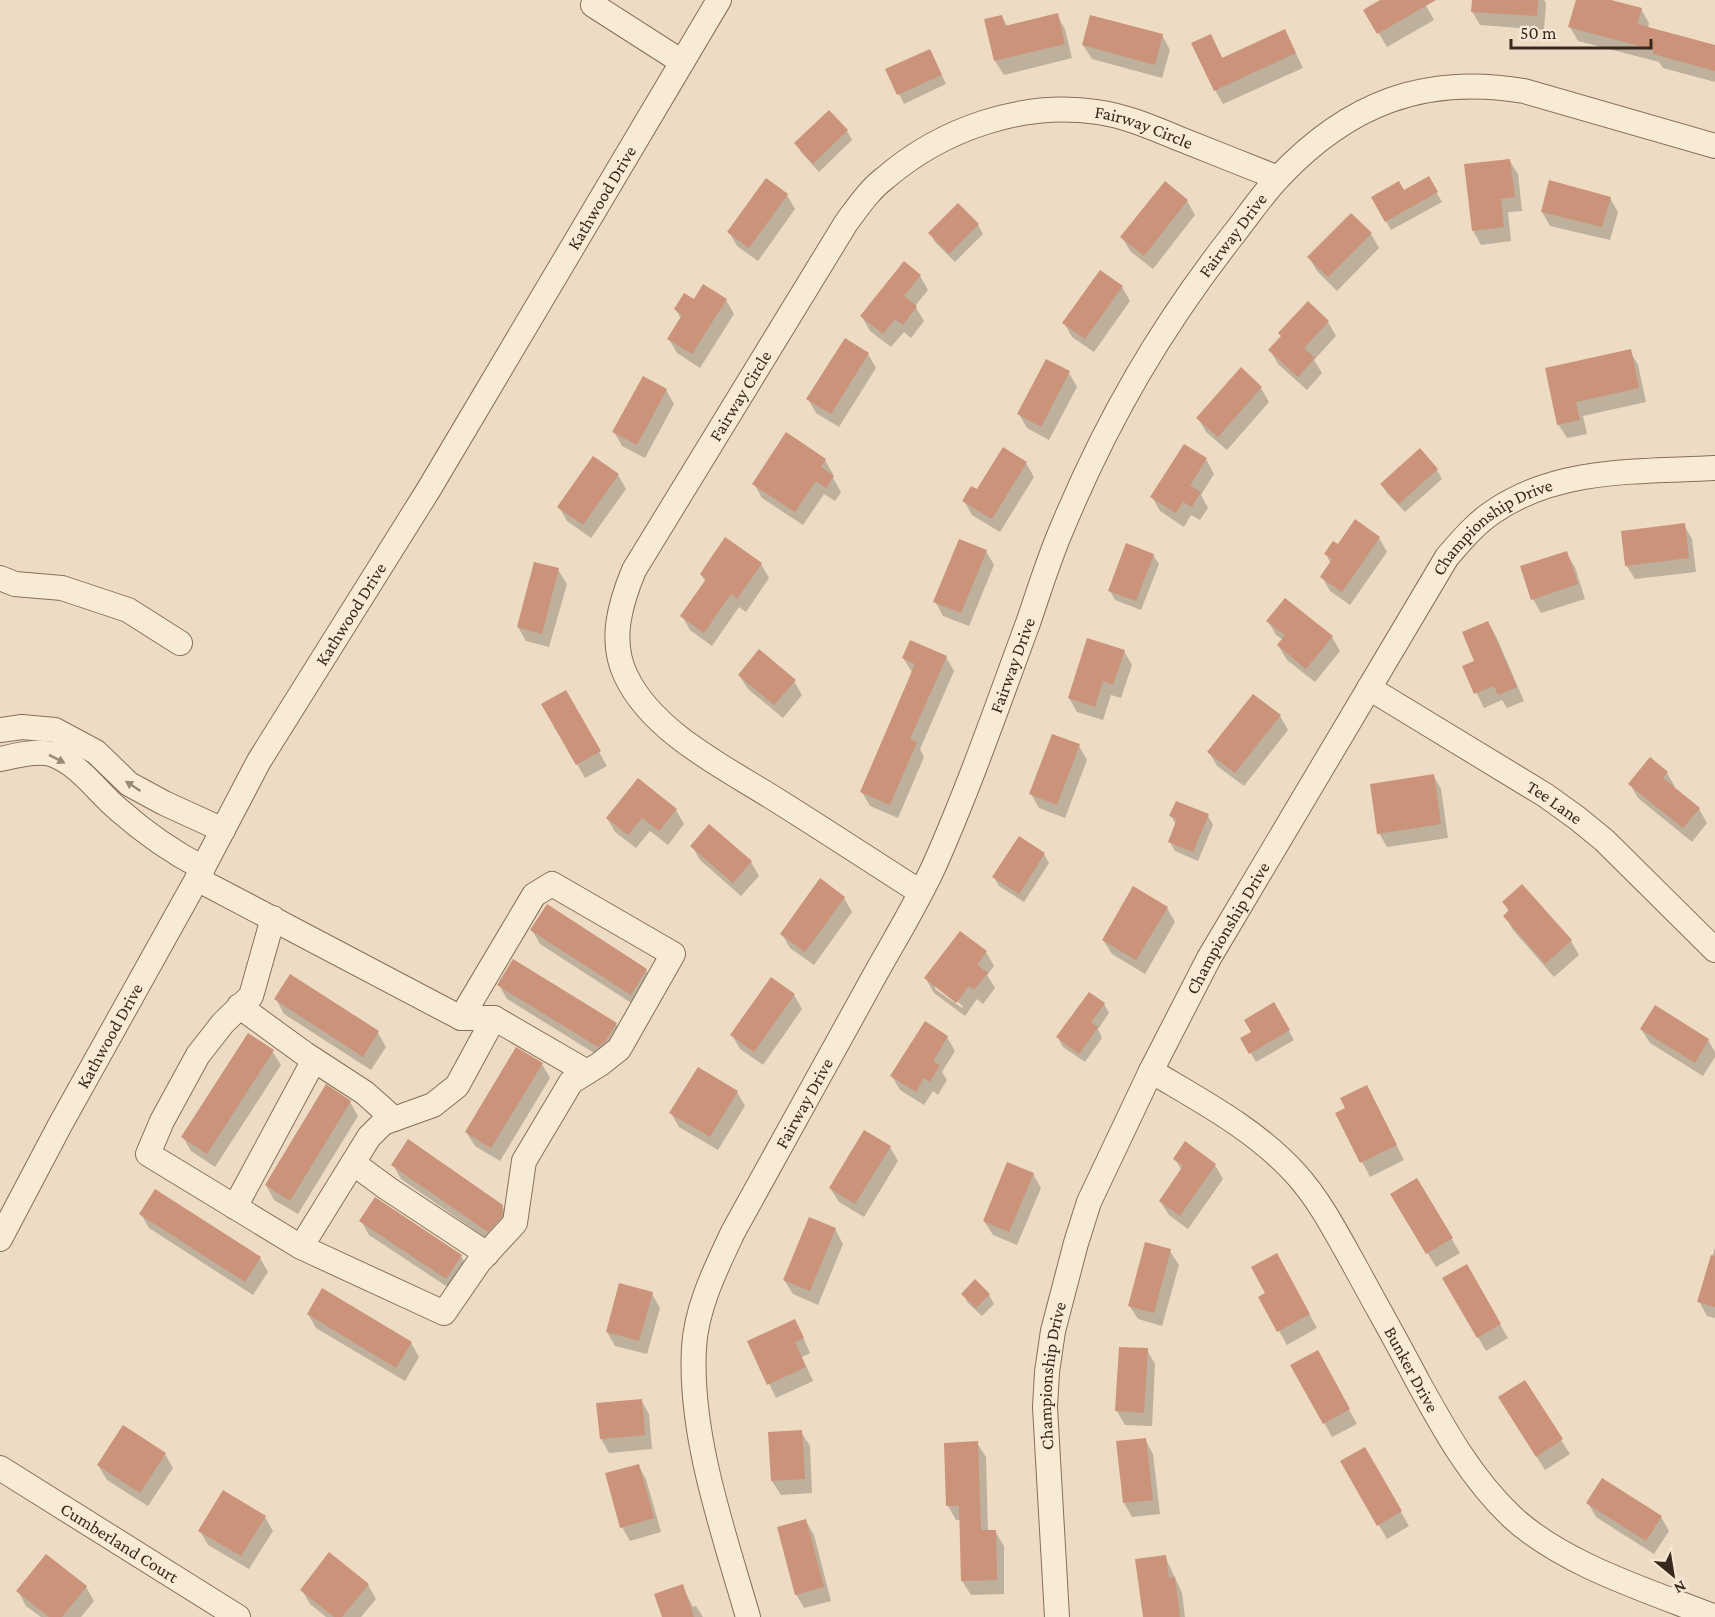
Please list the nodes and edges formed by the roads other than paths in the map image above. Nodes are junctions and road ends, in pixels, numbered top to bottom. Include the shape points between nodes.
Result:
1 (595, 0) edge
2 (718, 0) edge
3 (682, 62) junction
4 (1715, 146) edge
5 (1278, 178) junction
6 (1715, 468) edge
7 (0, 578) edge
8 (180, 643) dead end
9 (1369, 688) junction
10 (0, 730) edge
11 (0, 759) edge
12 (164, 803) junction
13 (223, 830) junction
14 (148, 834) junction
15 (200, 874) junction
16 (920, 892) junction
17 (273, 918) junction
18 (1715, 950) edge
19 (240, 1006) junction
20 (494, 1017) junction
21 (461, 1018) junction
22 (314, 1060) junction
23 (1151, 1071) junction
24 (587, 1072) junction
25 (394, 1119) junction
26 (353, 1163) junction
27 (235, 1207) junction
28 (0, 1239) edge
29 (301, 1247) junction
30 (487, 1254) junction
31 (0, 1468) edge
32 (237, 1617) edge
33 (748, 1617) edge
34 (1057, 1617) edge
35 (1715, 1617) edge

1 - 3 street via 593,5
2 - 3 street, Kathwood Drive
3 - 13 street, Kathwood Drive via 429,489 259,761
4 - 5 street, Fairway Drive via 1524,91 1467,86 1379,103 1321,138
5 - 16 street, Fairway Drive via 1169,321 1112,420 1061,529 994,716
5 - 16 street, Fairway Circle via 1141,123 1099,112 1028,112 990,120 932,145 883,179 846,223 634,570 617,621 618,651 635,693 651,712 689,744
6 - 9 street, Championship Drive via 1566,479 1542,486 1491,513 1447,557
7 - 8 street via 15,584 62,588 129,610
9 - 18 street, Tee Lane via 1569,812 1604,840
9 - 23 street, Championship Drive via 1209,958
12 -> 10 street via 129,784 96,753 55,730
11 -> 14 street via 50,754 80,771
12 - 13 street
12 - 14 street
13 - 15 street, Kathwood Drive
14 - 15 street
15 - 17 street
15 - 28 street, Kathwood Drive
16 - 33 street, Fairway Drive via 733,1232 702,1307 694,1347 699,1432
17 - 19 street via 251,996
17 - 21 street
19 - 22 street
19 - 27 street via 198,1055 148,1154
20 - 21 street
20 - 24 street
20 - 25 street via 457,1086 433,1105
21 - 24 street via 534,895 552,884 673,954 619,1049
22 - 25 street via 365,1093
22 - 27 street
23 - 34 street, Championship Drive via 1089,1202 1053,1331 1045,1407
23 - 35 street, Bunker Drive via 1237,1123 1272,1149 1296,1174 1341,1240 1466,1465 1513,1517 1565,1554
24 - 30 street via 571,1082 524,1161 515,1223
25 - 26 street via 383,1123 369,1137
26 - 29 street
26 - 30 street
27 - 29 street
29 - 30 street via 444,1313
31 - 32 street, Cumberland Court

